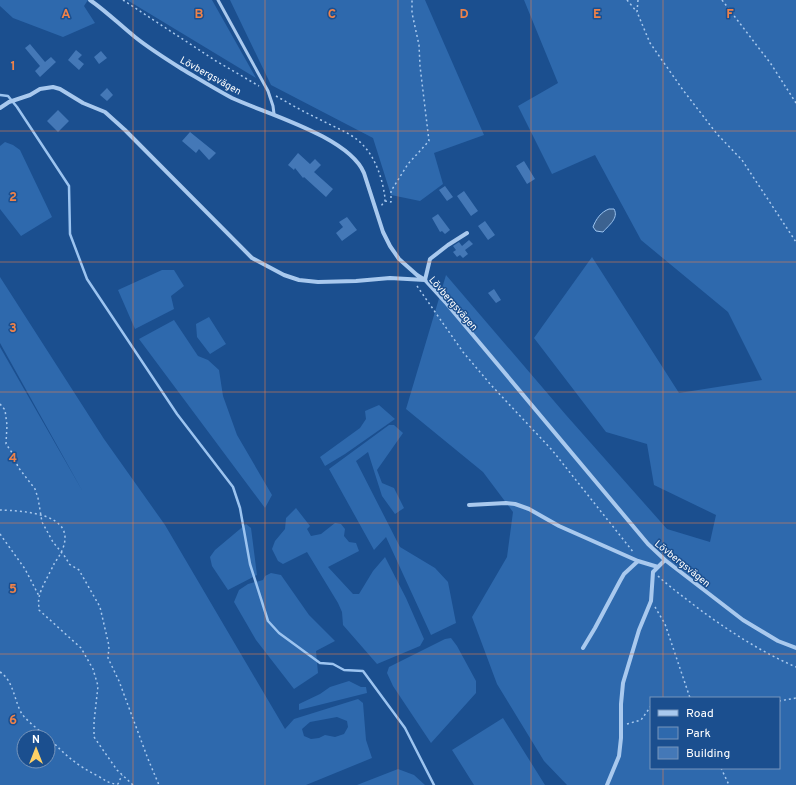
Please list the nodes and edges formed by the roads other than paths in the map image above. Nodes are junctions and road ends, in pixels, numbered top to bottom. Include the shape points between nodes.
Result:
1 (90, 0) edge
2 (218, 0) edge
3 (0, 108) edge
4 (274, 114) junction
5 (467, 233) dead end
6 (425, 280) junction
7 (469, 505) dead end
8 (665, 560) junction
9 (638, 561) junction
10 (658, 567) junction
11 (583, 648) dead end
12 (796, 648) edge
13 (607, 785) edge

1 - 4 street, Lövbergsvägen via 163,56 232,98
2 - 4 lane via 268,92
3 - 6 street via 40,89 53,87 104,112 252,258 284,275 318,282 390,278
4 - 6 street, Lövbergsvägen via 330,140 352,156 362,168 383,232 393,251
5 - 6 street via 430,259
6 - 8 street, Lövbergsvägen via 638,534
7 - 9 street via 506,503 523,507
8 - 10 street
8 - 12 street, Lövbergsvägen via 756,629
9 - 10 street
9 - 11 street via 624,574
10 - 13 street via 652,572 651,600 623,683 619,756

